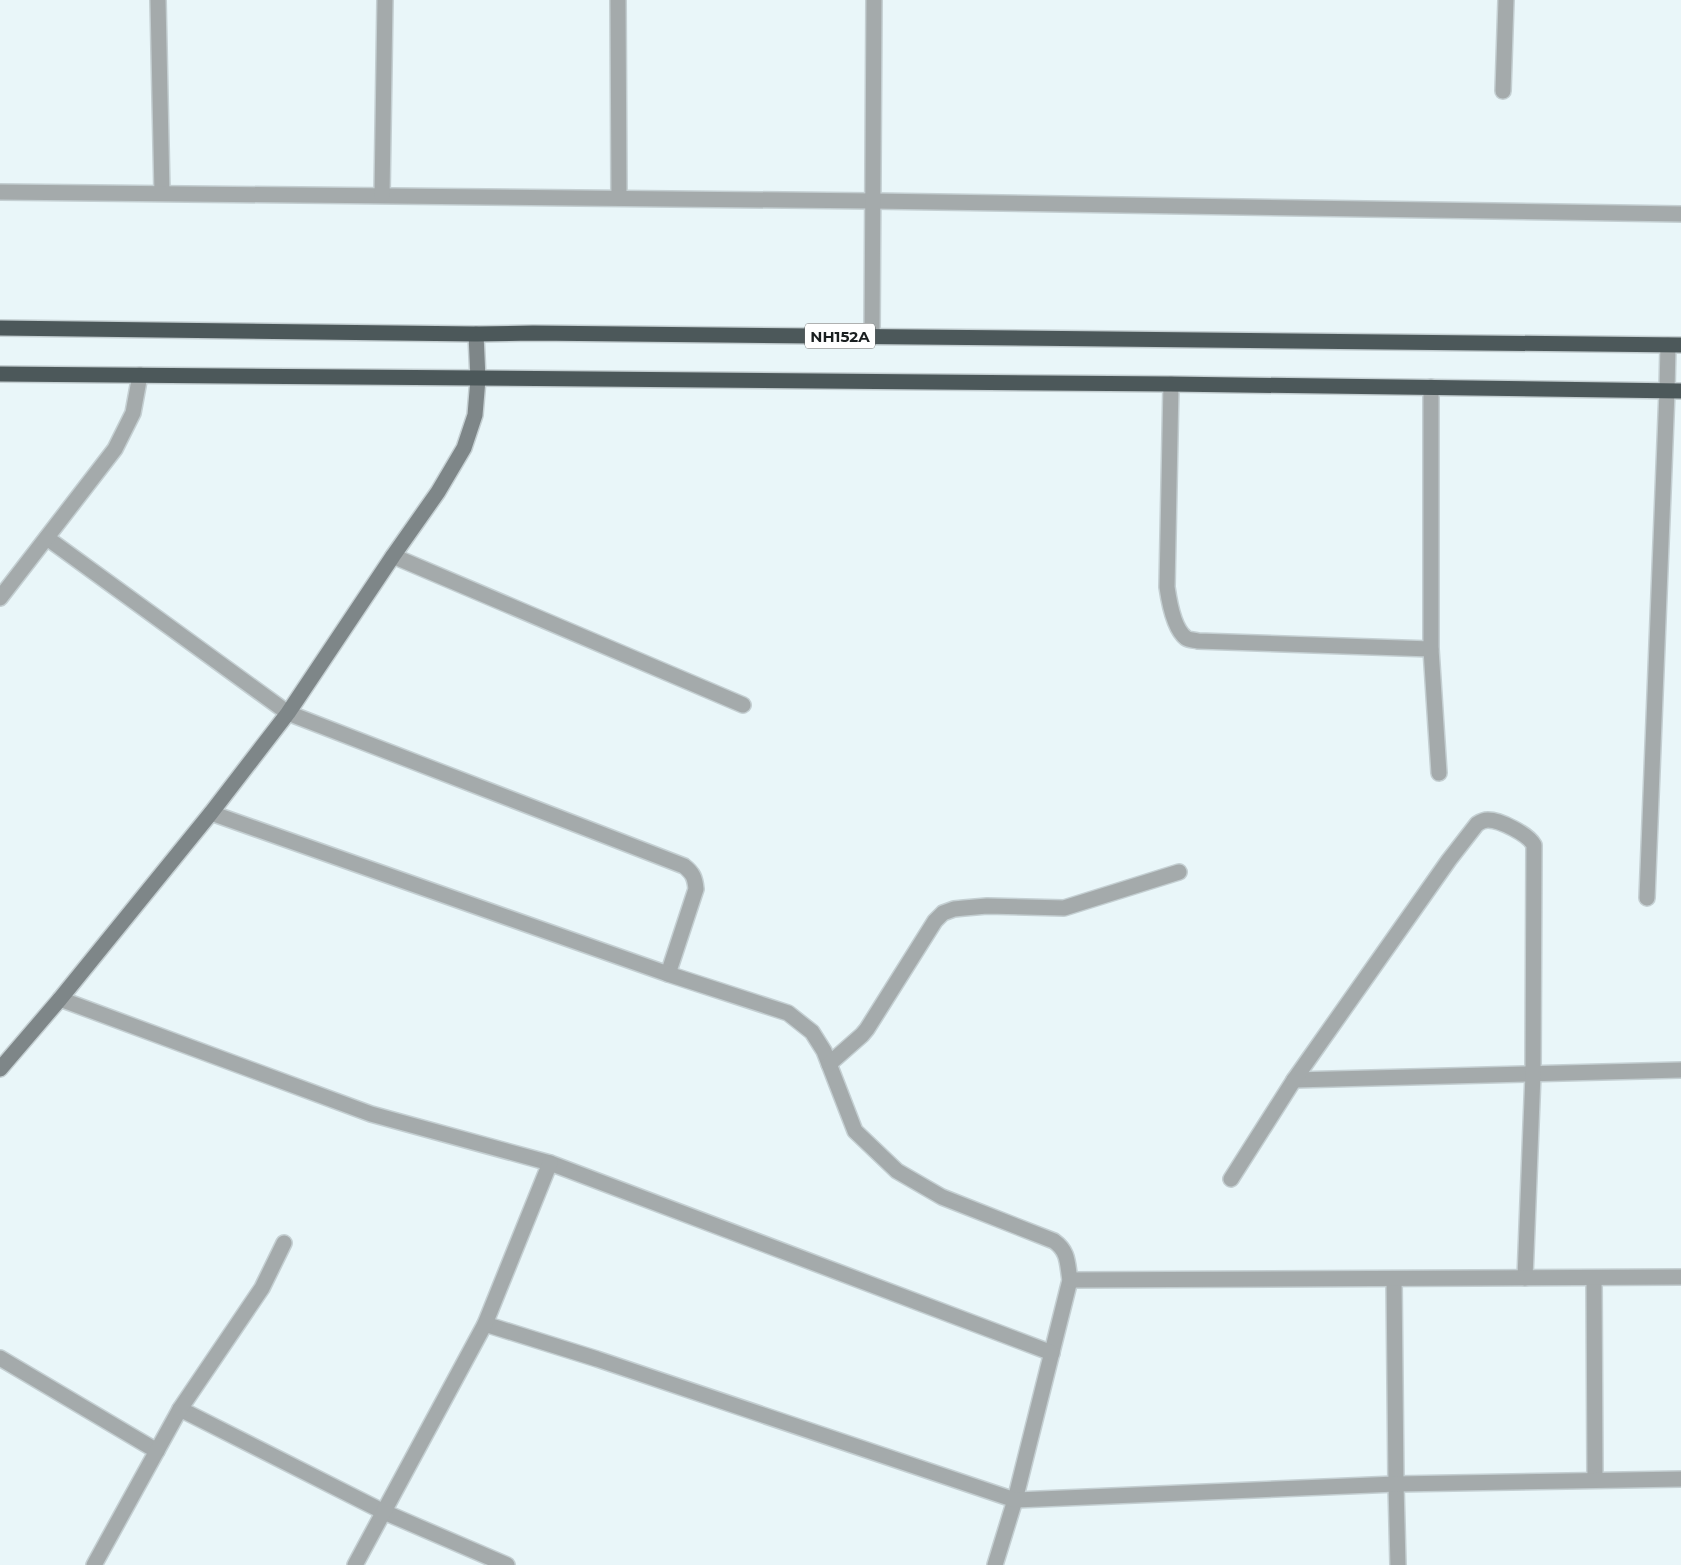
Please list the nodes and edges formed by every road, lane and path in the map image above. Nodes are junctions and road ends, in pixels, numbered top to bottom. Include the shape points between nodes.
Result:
1 (158, 0) edge
2 (385, 0) edge
3 (618, 0) edge
4 (874, 0) edge
5 (1506, 0) edge
6 (1503, 91) dead end
7 (0, 192) edge
8 (162, 193) junction
9 (382, 195) junction
10 (619, 198) junction
11 (873, 201) junction
12 (1681, 214) edge
13 (0, 328) edge
14 (476, 334) junction
15 (872, 336) junction
16 (1674, 345) edge
17 (0, 374) edge
18 (140, 376) junction
19 (478, 379) junction
20 (1171, 384) junction
21 (1432, 387) junction
22 (1674, 391) edge
23 (47, 538) junction
24 (393, 556) junction
25 (0, 598) edge
26 (1432, 649) junction
27 (743, 705) dead end
28 (288, 713) junction
29 (1439, 773) dead end
30 (211, 813) junction
31 (1179, 872) dead end
32 (1647, 898) dead end
33 (668, 974) junction
34 (60, 999) junction
35 (829, 1064) junction
36 (0, 1069) edge
37 (1681, 1070) edge
38 (1533, 1074) junction
39 (1294, 1080) junction
40 (550, 1163) junction
41 (1231, 1179) dead end
42 (284, 1242) dead end
43 (1681, 1277) edge
44 (1525, 1278) junction
45 (1594, 1278) junction
46 (1070, 1280) junction
47 (1394, 1280) junction
48 (485, 1324) junction
49 (1052, 1353) junction
50 (0, 1358) edge
51 (180, 1409) junction
52 (157, 1451) junction
53 (1681, 1478) edge
54 (1594, 1480) junction
55 (1396, 1484) junction
56 (1015, 1500) junction
57 (384, 1512) junction
58 (94, 1565) edge
59 (356, 1565) edge
60 (507, 1565) edge
61 (995, 1565) edge
62 (1398, 1565) edge

1 - 8 street
2 - 9 street
3 - 10 street
4 - 11 street
5 - 6 street
7 - 8 street
8 - 9 street
9 - 10 street
10 - 11 street
11 - 12 street
11 - 15 street
13 - 14 highway, NH152A
14 - 15 highway, NH152A
14 - 19 street
15 - 16 highway, NH152A
16 - 22 street
17 - 18 highway
18 - 19 highway
18 - 23 street via 133,413 115,449
19 - 20 highway
19 - 24 street via 475,414 464,448
20 - 21 highway
20 - 26 street via 1167,587 1180,632 1198,641
21 - 22 highway
21 - 26 street
22 - 32 street
23 - 25 street
23 - 28 street
24 - 27 street
24 - 28 street
26 - 29 street
28 - 30 street
28 - 33 street via 684,866 695,878 696,889
30 - 33 street
30 - 34 street
31 - 35 street via 1064,908 987,906 943,913 867,1029
33 - 35 street via 788,1013 812,1032
34 - 36 street
34 - 40 street via 372,1114
35 - 46 street via 855,1131 897,1171 942,1197 1054,1242 1066,1255
37 - 38 street
38 - 39 street
38 - 39 street via 1534,845 1518,831 1488,820 1477,824 1449,860
38 - 44 street
39 - 41 street
40 - 48 street
40 - 49 street
42 - 51 street via 262,1288
43 - 45 street
44 - 45 street
44 - 47 street
45 - 54 street
46 - 47 street
46 - 49 street
47 - 55 street
48 - 56 street
48 - 57 street
49 - 56 street
50 - 52 street
51 - 52 street
51 - 57 street
52 - 58 street
53 - 54 street
54 - 55 street
55 - 56 street
55 - 62 street
56 - 61 street
57 - 59 street
57 - 60 street

